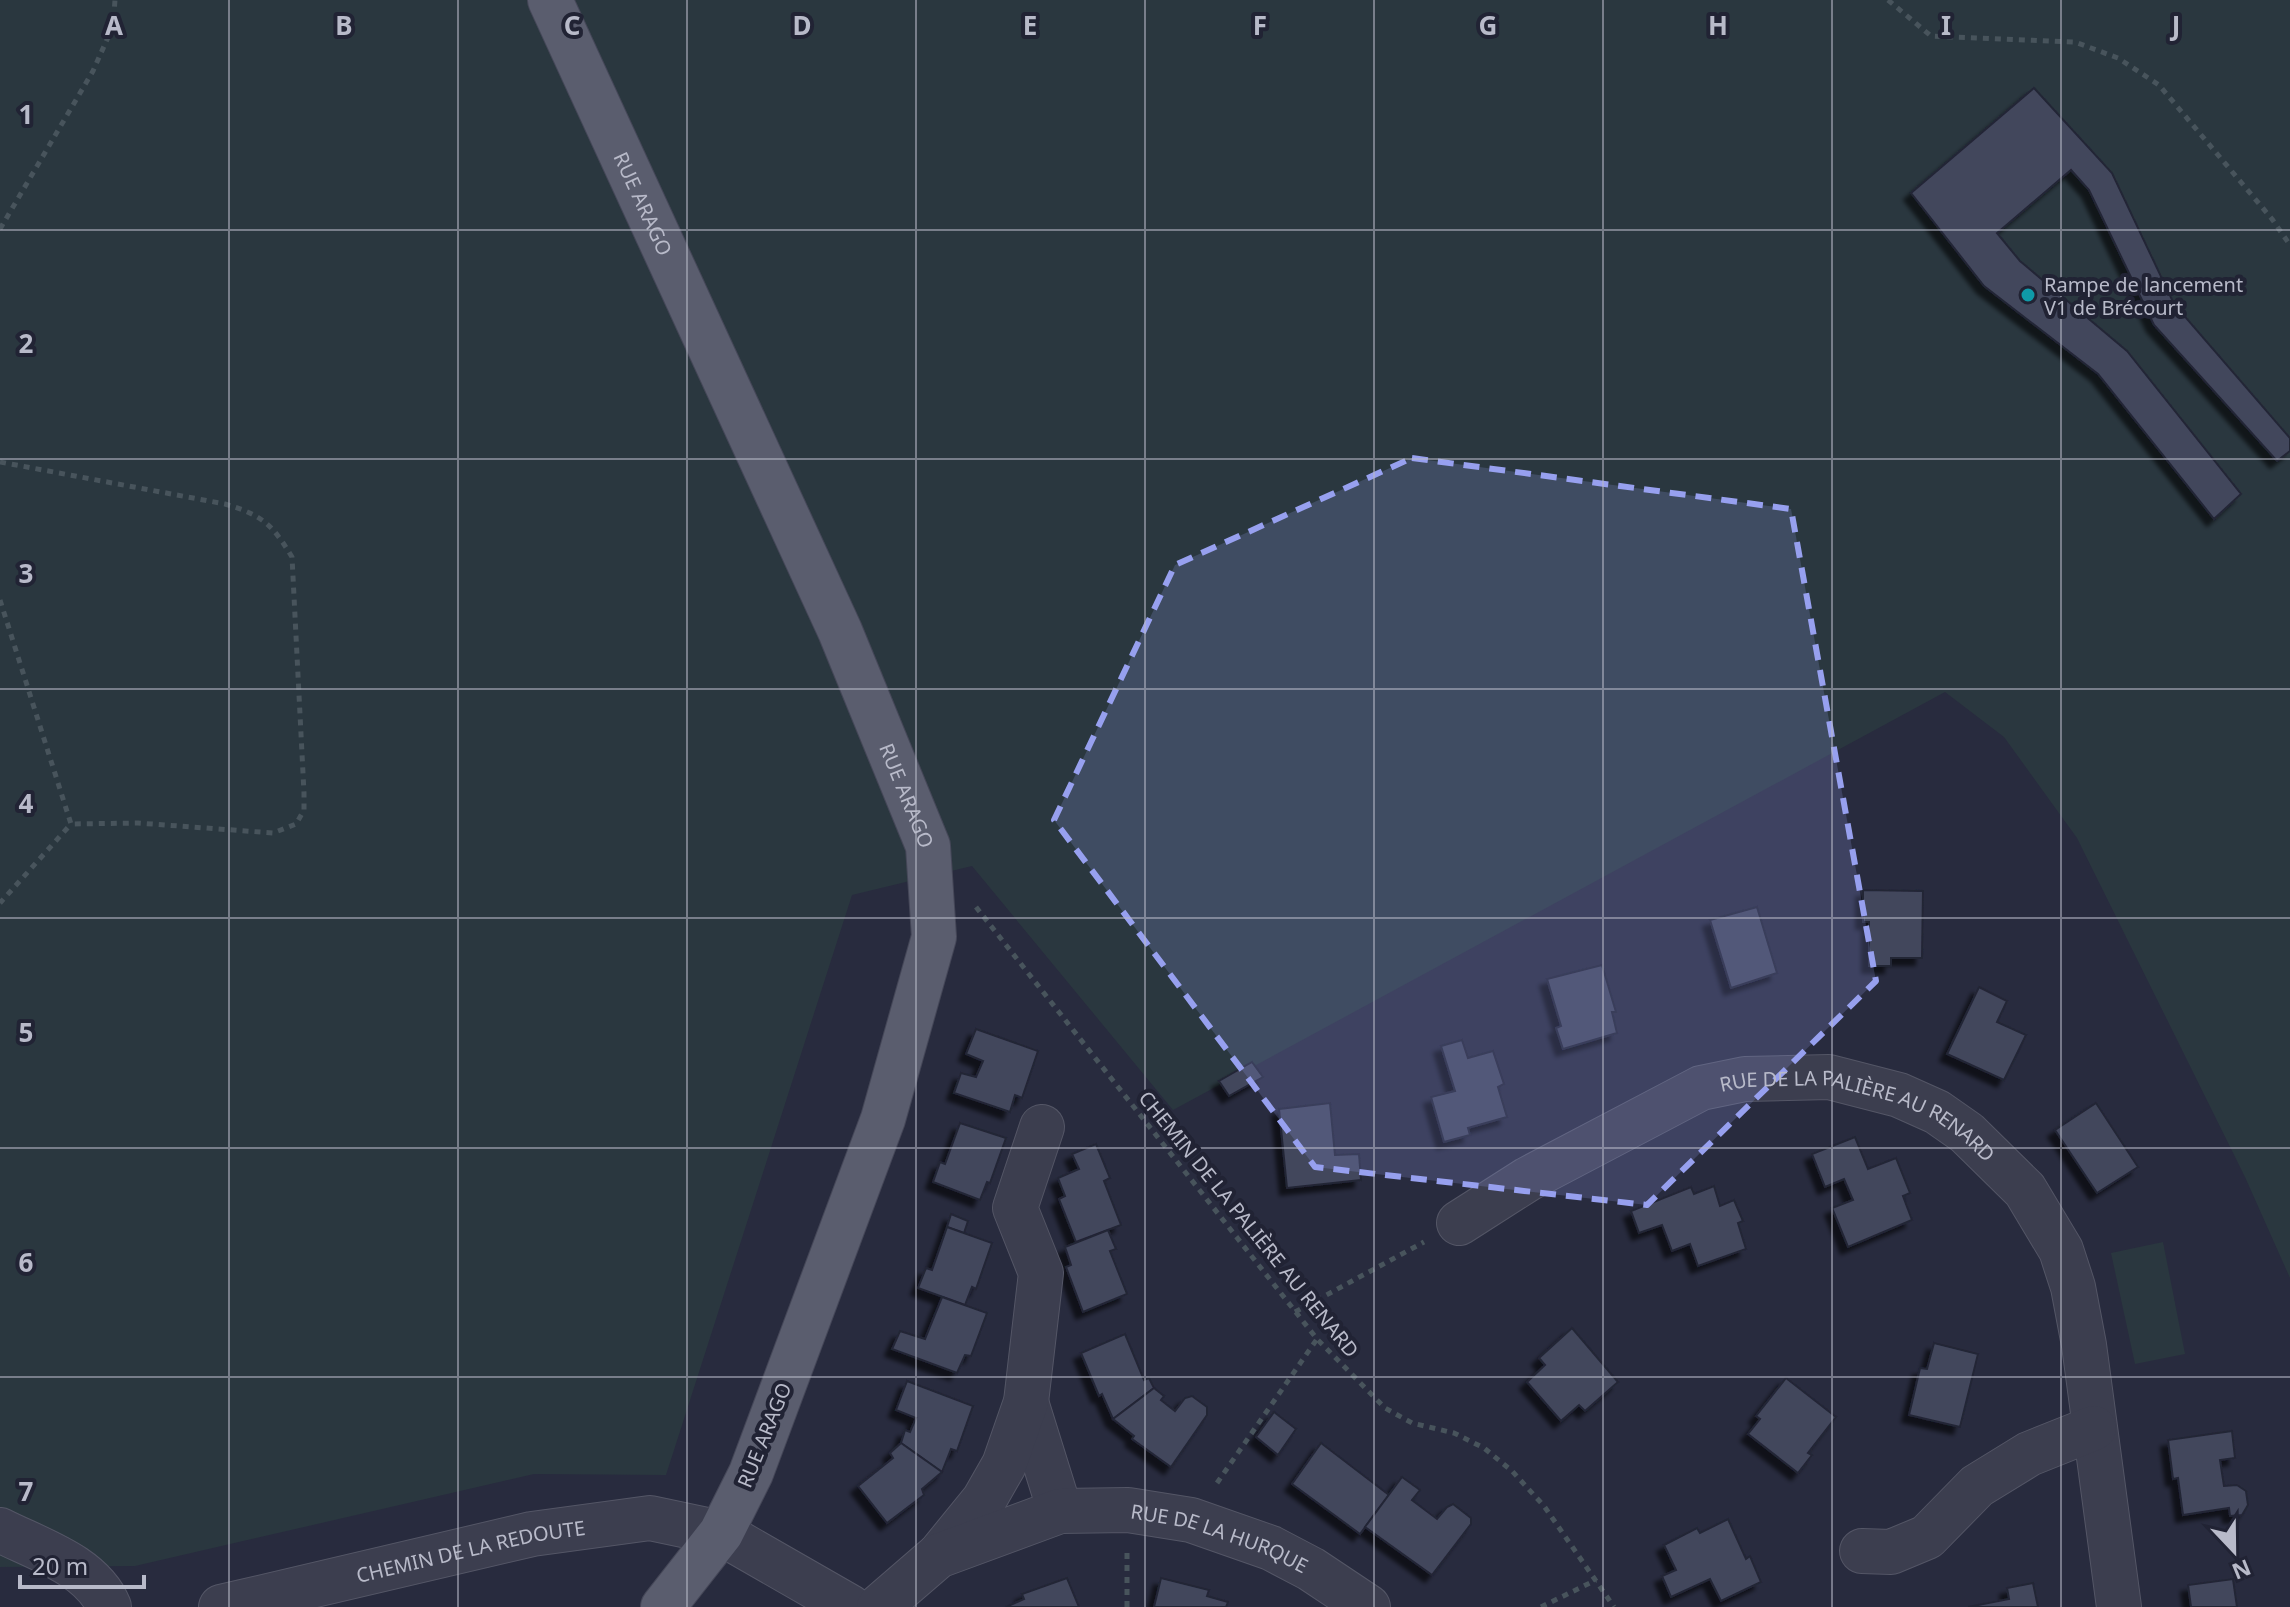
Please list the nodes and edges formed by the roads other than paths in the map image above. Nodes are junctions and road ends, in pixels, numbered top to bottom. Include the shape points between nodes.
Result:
1 (550, 0) edge
2 (1042, 1127) dead end
3 (1459, 1223) road end
4 (1026, 1402) junction
5 (2094, 1428) junction
6 (1060, 1511) junction
7 (0, 1530) edge
8 (721, 1533) junction
9 (1862, 1551) dead end
10 (938, 1556) junction
11 (109, 1607) edge
12 (221, 1607) edge
13 (663, 1607) edge
14 (850, 1607) edge
15 (879, 1607) edge
16 (1368, 1607) edge
17 (2119, 1607) edge

1 - 8 main road, RUE ARAGO via 840,631 928,846 934,937 883,1119 751,1473
2 - 4 street, RUE DE LA HURQUE via 1015,1208 1041,1273
3 - 5 street, RUE DE LA PALIÈRE AU RENARD via 1528,1179 1701,1088 1745,1079 1829,1077 1899,1095 1967,1133 2025,1190 2045,1220 2073,1287
4 - 6 street, RUE DE LA HURQUE
4 - 10 street, RUE DE LA HURQUE via 1004,1465 984,1500
5 - 9 street via 2029,1454 1977,1486 1927,1537 1891,1552
5 - 17 street, RUE DE LA PALIÈRE AU RENARD
6 - 10 street, RUE DE LA HURQUE
6 - 16 street, RUE DE LA HURQUE via 1128,1510 1191,1520 1271,1548
7 - 11 street via 77,1568
8 - 12 street, CHEMIN DE LA REDOUTE via 650,1518 532,1534
8 - 13 main road, RUE ARAGO
8 - 14 street
10 - 15 street, RUE DE LA HURQUE

